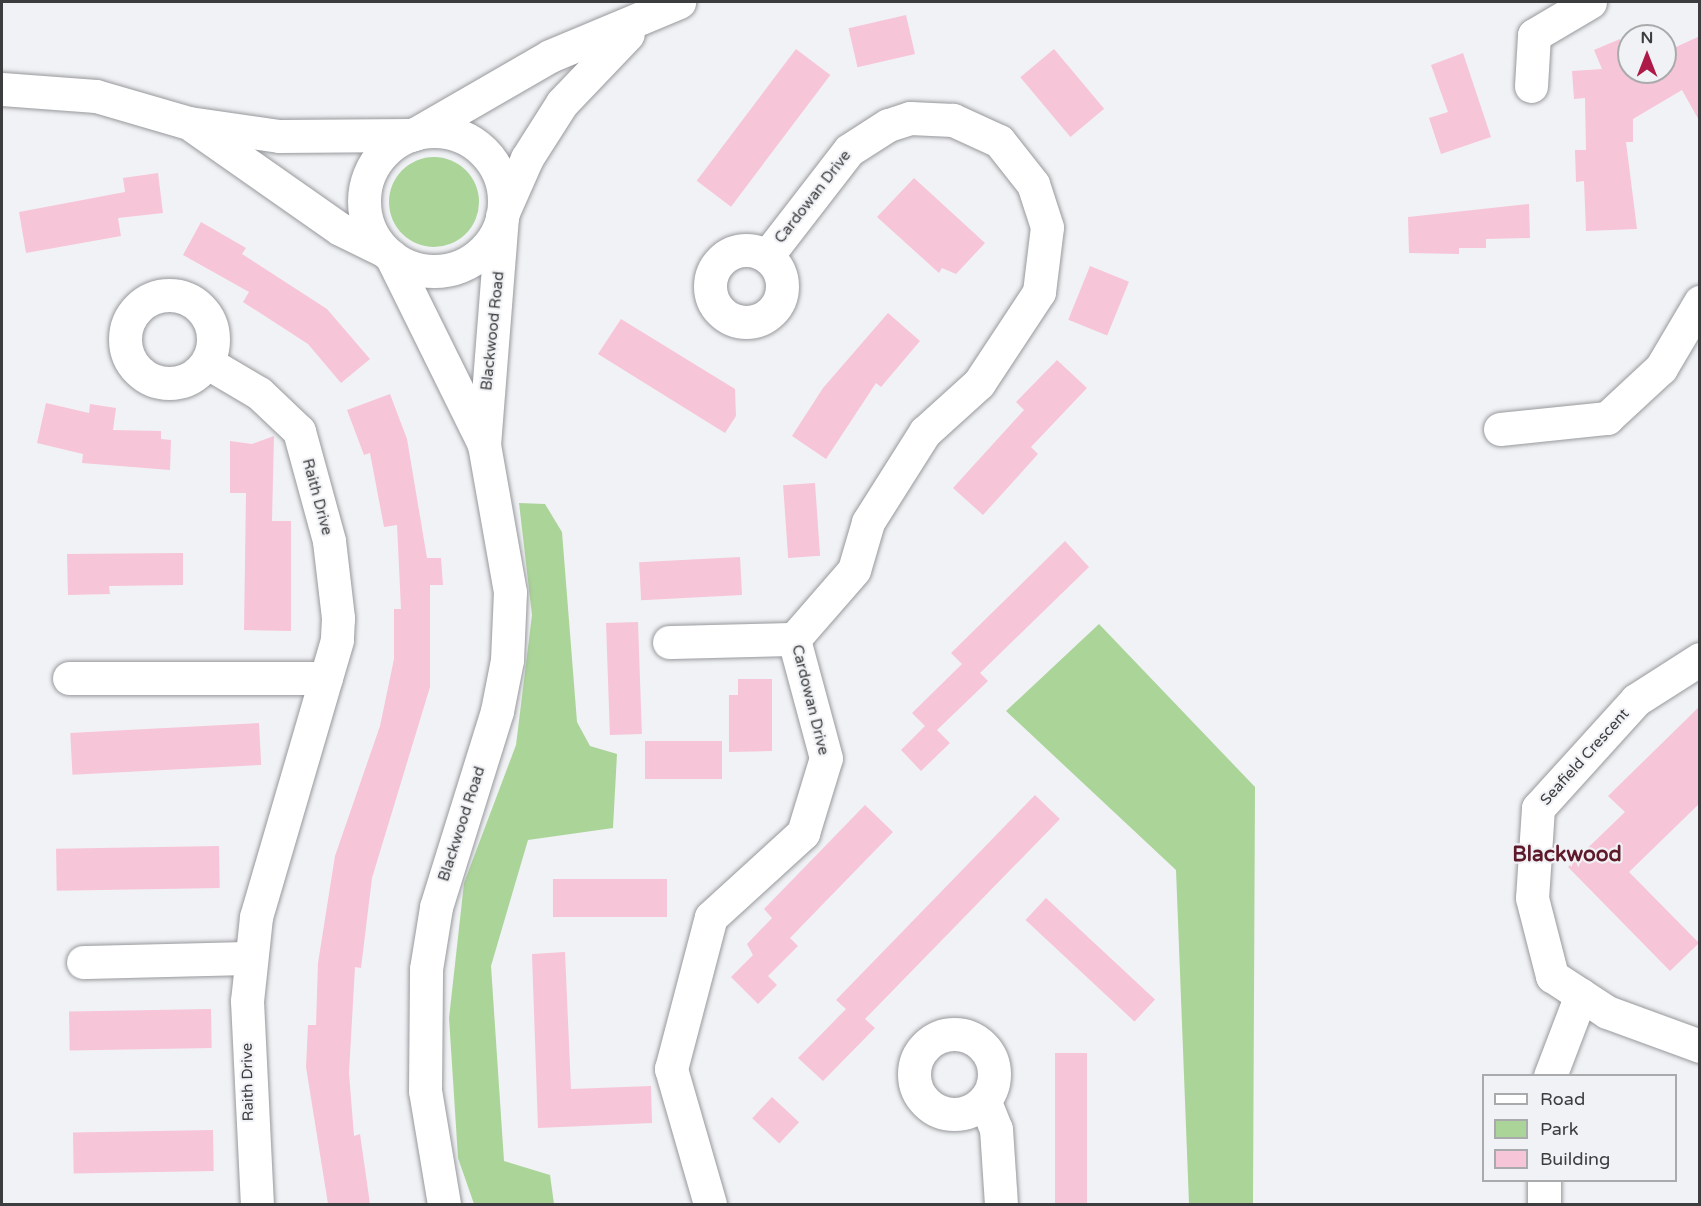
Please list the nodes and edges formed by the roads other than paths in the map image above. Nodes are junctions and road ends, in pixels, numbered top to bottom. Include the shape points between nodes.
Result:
1 (679, 2) edge
2 (1590, 2) edge
3 (640, 22) junction
4 (1531, 86) dead end
5 (2, 89) edge
6 (189, 123) junction
7 (413, 134) junction
8 (503, 213) junction
9 (389, 254) junction
10 (767, 256) dead end
11 (1700, 302) edge
12 (208, 363) dead end
13 (1500, 429) dead end
14 (484, 445) junction
15 (794, 639) junction
16 (669, 642) dead end
17 (1700, 660) edge
18 (69, 678) dead end
19 (326, 678) junction
20 (251, 958) junction
21 (83, 962) dead end
22 (1581, 995) junction
23 (1700, 1046) edge
24 (1551, 1074) edge
25 (985, 1102) dead end
26 (1544, 1182) edge
27 (257, 1204) edge
28 (444, 1204) edge
29 (710, 1204) edge
30 (1001, 1204) edge
31 (1544, 1204) edge

1 - 3 street
2 - 4 street via 1534,35
3 - 7 street via 550,56
3 - 8 street via 562,103
5 - 6 street via 96,96
6 - 7 street via 313,138
6 - 9 street via 340,229
7 - 8 street via 449,133 481,149 500,176
7 - 9 street via 383,153 366,183 369,227
8 - 9 street via 480,254 451,269 423,270
8 - 14 street, Blackwood Road
9 - 14 street, Blackwood Road
10 - 15 street, Cardowan Drive via 849,150 880,129 910,118 953,120 999,141 1033,184 1047,227 1039,292 979,383 925,432 868,522 854,570
11 - 13 street via 1660,368 1607,418
12 - 19 street, Raith Drive via 259,393 299,431 329,541 338,618
14 - 28 street, Blackwood Road via 510,592 507,660 497,711 436,907 426,969 425,1091
15 - 16 street
15 - 29 street, Cardowan Drive via 826,758 803,833 711,917 671,1069
17 - 22 street, Seafield Crescent via 1636,700 1538,808 1532,898 1552,976
18 - 19 street
19 - 20 street, Raith Drive via 256,917
20 - 21 street
20 - 27 street, Raith Drive via 249,1116
22 - 23 street, Seafield Crescent via 1607,1012
22 - 24 street
25 - 30 street via 996,1129
26 - 31 street

